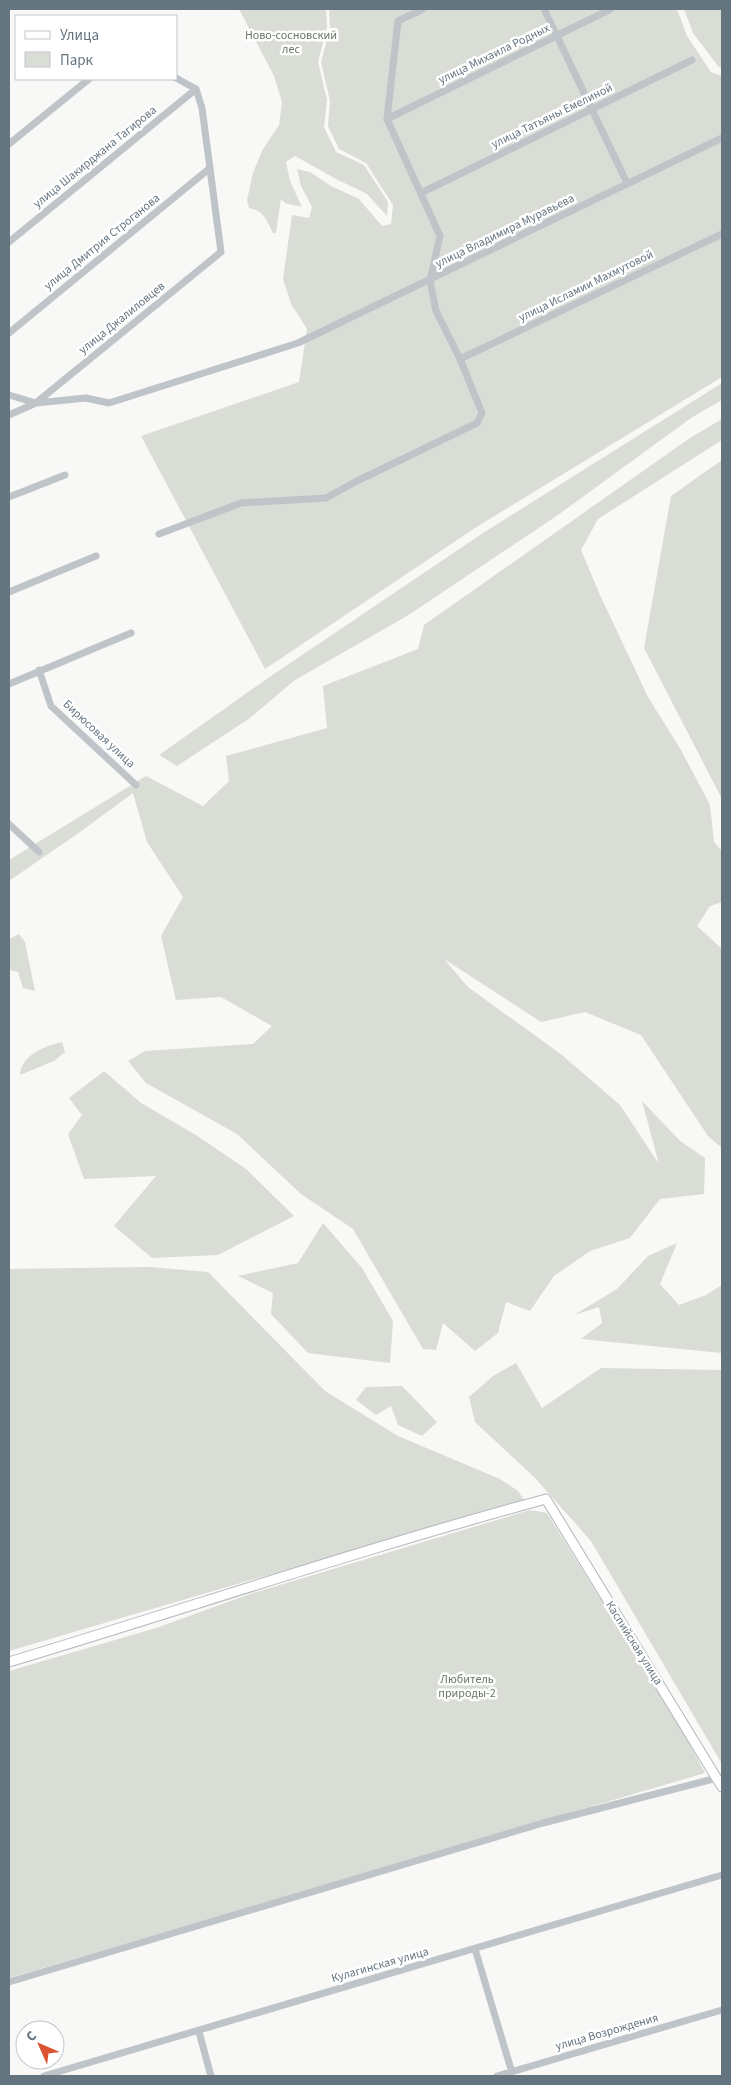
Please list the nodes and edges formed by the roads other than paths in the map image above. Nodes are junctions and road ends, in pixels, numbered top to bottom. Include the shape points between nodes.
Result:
1 (423, 9) edge
2 (544, 9) edge
3 (611, 9) edge
4 (557, 35) junction
5 (692, 60) dead end
6 (178, 79) edge
7 (88, 80) edge
8 (196, 89) junction
9 (592, 109) junction
10 (387, 119) junction
11 (722, 138) edge
12 (9, 144) edge
13 (210, 168) junction
14 (627, 183) junction
15 (421, 193) junction
16 (722, 234) edge
17 (9, 242) edge
18 (430, 281) junction
19 (9, 333) edge
20 (460, 359) junction
21 (9, 395) edge
22 (36, 403) junction
23 (9, 414) edge
24 (65, 474) dead end
25 (9, 497) edge
26 (159, 534) dead end
27 (96, 556) dead end
28 (9, 592) edge
29 (131, 632) dead end
30 (39, 670) junction
31 (9, 684) edge
32 (136, 785) dead end
33 (9, 824) edge
34 (39, 852) dead end
35 (9, 1662) edge
36 (717, 1778) junction
37 (722, 1787) edge
38 (722, 1875) edge
39 (475, 1950) junction
40 (9, 1982) edge
41 (722, 2010) edge
42 (199, 2032) junction
43 (512, 2074) edge
44 (44, 2076) edge
45 (211, 2076) edge
46 (498, 2076) edge

1 - 10 street via 398,21
2 - 4 street
3 - 4 street, улица Михаила Родных
4 - 9 street
4 - 10 street, улица Михаила Родных
5 - 9 street, улица Татьяны Емелиной
6 - 8 street
7 - 12 street
8 - 13 street
8 - 17 street, улица Шакирджана Тагирова
9 - 14 street
9 - 15 street, улица Татьяны Емелиной
10 - 15 street
11 - 14 street, улица Владимира Муравьева
13 - 19 street, улица Дмитрия Строганова
13 - 22 street, улица Джалиловцев via 221,252
14 - 18 street, улица Владимира Муравьева
15 - 18 street via 440,236
16 - 20 street, улица Исламии Махмутовой
18 - 20 street via 436,311
18 - 22 street, улица Владимира Муравьева via 298,343 109,403 86,398
20 - 26 street via 482,413 477,422 326,498 241,503
21 - 22 street
22 - 23 street
24 - 25 street
27 - 28 street
29 - 30 street
30 - 31 street
30 - 32 street, Бирюсовая улица via 51,706
33 - 34 street
35 - 36 street, Каспийская улица via 546,1499
36 - 37 street, Каспийская улица
36 - 40 street via 543,1823
38 - 39 street, Кулагинская улица
39 - 42 street, Кулагинская улица
39 - 43 street
41 - 43 street, улица Возрождения
42 - 44 street, Кулагинская улица
42 - 45 street
43 - 46 street, улица Возрождения

